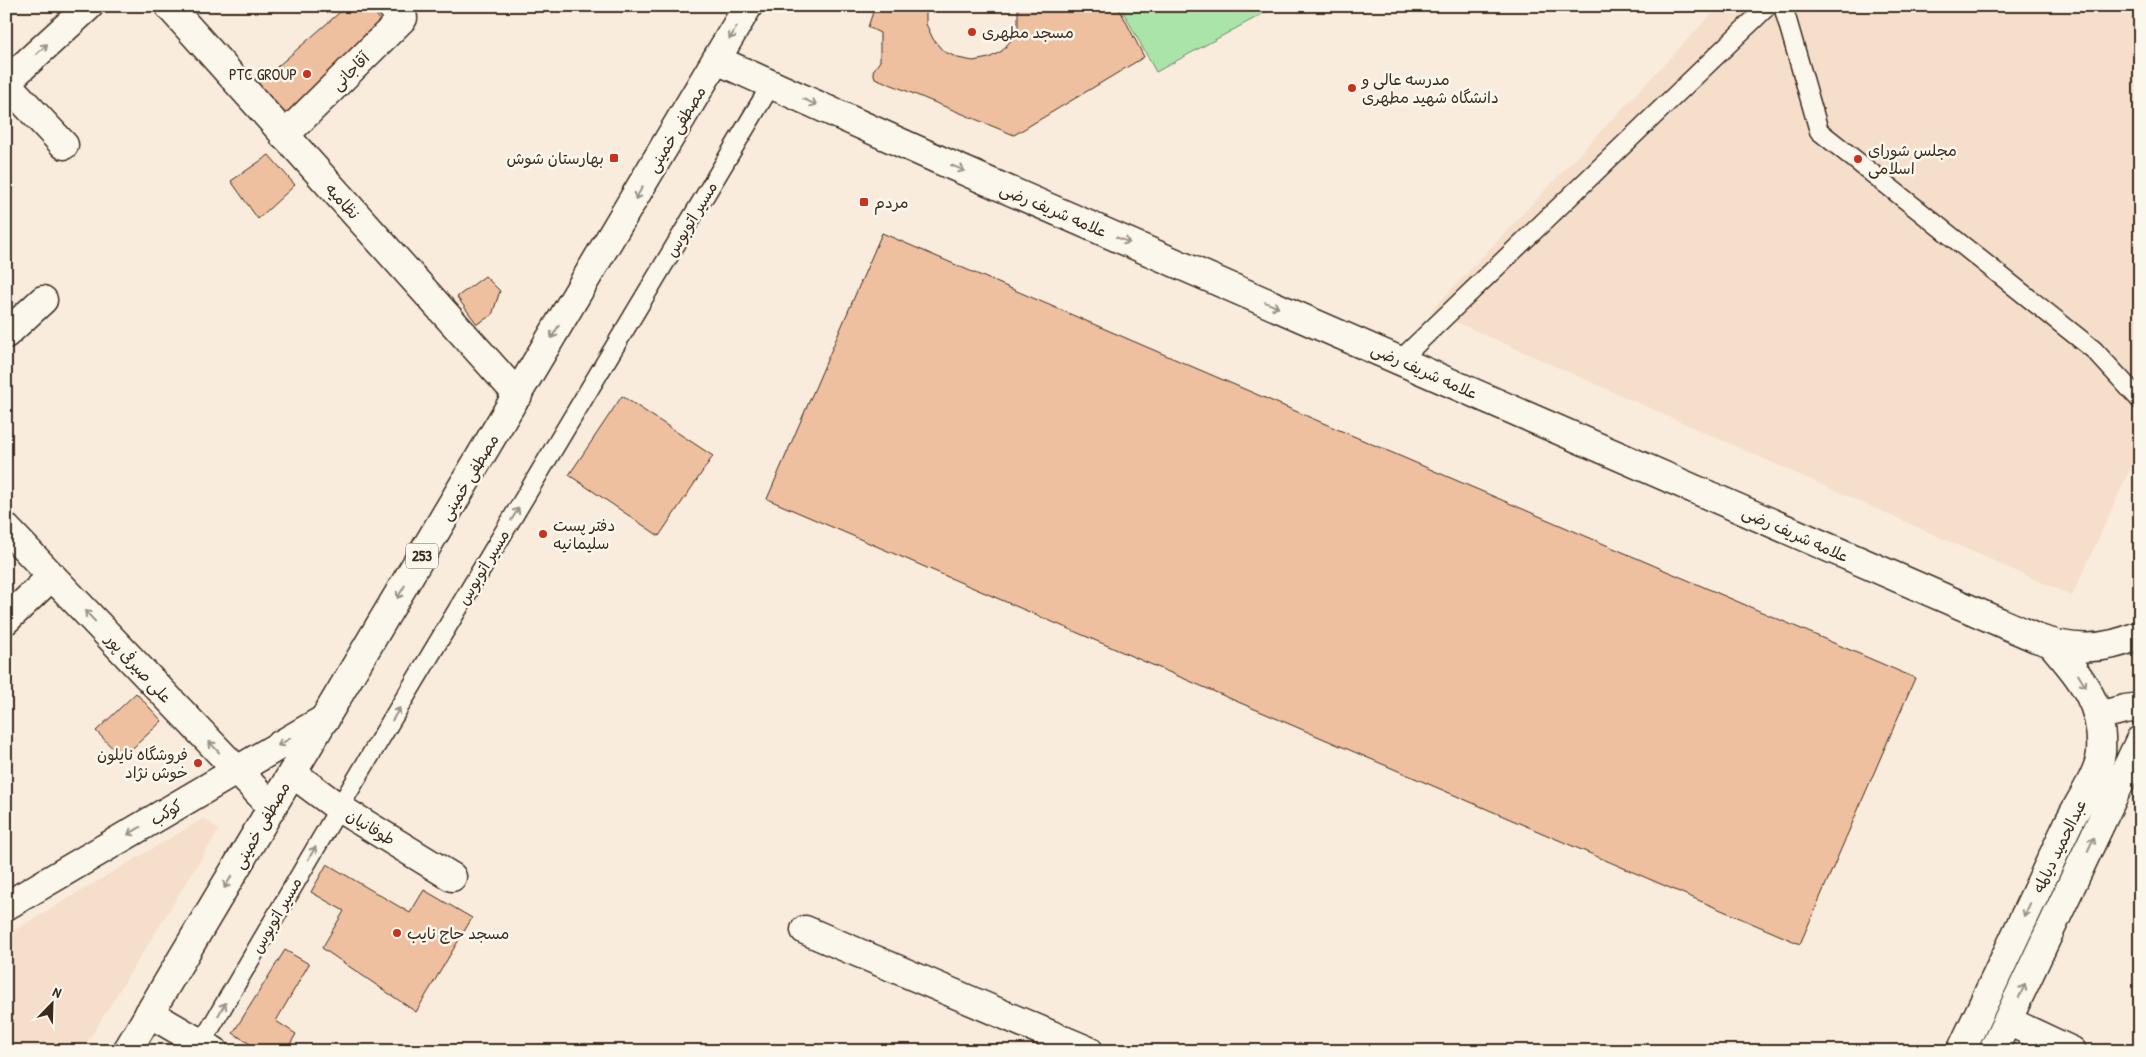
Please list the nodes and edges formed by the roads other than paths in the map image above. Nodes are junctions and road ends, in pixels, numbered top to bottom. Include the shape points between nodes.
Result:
1 (89, 6) edge
2 (169, 6) edge
3 (391, 6) edge
4 (748, 6) edge
5 (1768, 6) edge
6 (1783, 6) edge
7 (717, 60) junction
8 (6, 83) edge
9 (771, 84) junction
10 (284, 136) junction
11 (64, 145) dead end
12 (43, 300) dead end
13 (6, 334) edge
14 (1400, 360) junction
15 (518, 395) junction
16 (2140, 400) edge
17 (6, 528) edge
18 (52, 576) junction
19 (6, 620) edge
20 (2140, 635) edge
21 (2051, 644) junction
22 (2140, 707) edge
23 (2098, 716) junction
24 (326, 718) junction
25 (2140, 740) edge
26 (236, 770) junction
27 (292, 773) junction
28 (272, 807) junction
29 (339, 808) junction
30 (452, 877) dead end
31 (6, 906) edge
32 (805, 930) dead end
33 (150, 1013) junction
34 (2008, 1021) junction
35 (204, 1048) edge
36 (127, 1051) edge
37 (1089, 1051) edge
38 (1961, 1051) edge
39 (1993, 1051) edge
40 (2072, 1051) edge

8 -> 1 main road
2 - 10 main road, نظامیه
3 - 10 main road, آقاجانی via 403,18
4 -> 7 main road, مصطفی خمینی / 253
5 - 14 lane
6 - 16 lane via 1819,131 2094,350
7 - 9 main road, علامه شریف رضی
7 -> 15 main road, مصطفی خمینی / 253
8 - 11 main road
9 -> 14 main road, علامه شریف رضی
29 -> 9 lane, مسیر اتوبوس
10 - 15 main road, نظامیه
12 - 13 main road
14 - 21 main road, علامه شریف رضی
15 -> 24 main road, مصطفی خمینی / 253
17 - 18 main road, علی صیرفی پور
18 - 19 main road
26 -> 18 main road, علی صیرفی پور
20 - 21 main road, علامه شریف رضی via 2124,642 2091,647 2066,648
21 -> 23 main road, عبدالحمید دیالمه via 2077,673 2094,700
22 - 23 main road
23 -> 38 main road, عبدالحمید دیالمه via 2101,755 2093,776
24 -> 26 main road, کوکب
24 - 27 main road, مصطفی خمینی / 253
34 -> 25 main road, عبدالحمید دیالمه
26 - 28 main road, علی صیرفی پور
26 -> 31 main road, کوکب
27 - 28 main road, مصطفی خمینی / 253
27 - 29 main road, طوفانیان
28 -> 33 main road, مصطفی خمینی / 253
29 - 30 main road, طوفانیان
35 -> 29 lane, مسیر اتوبوس
32 - 37 main road
33 - 35 main road
33 - 36 main road, مصطفی خمینی / 253
34 - 39 main road, عبدالحمید دیالمه
34 - 40 main road

